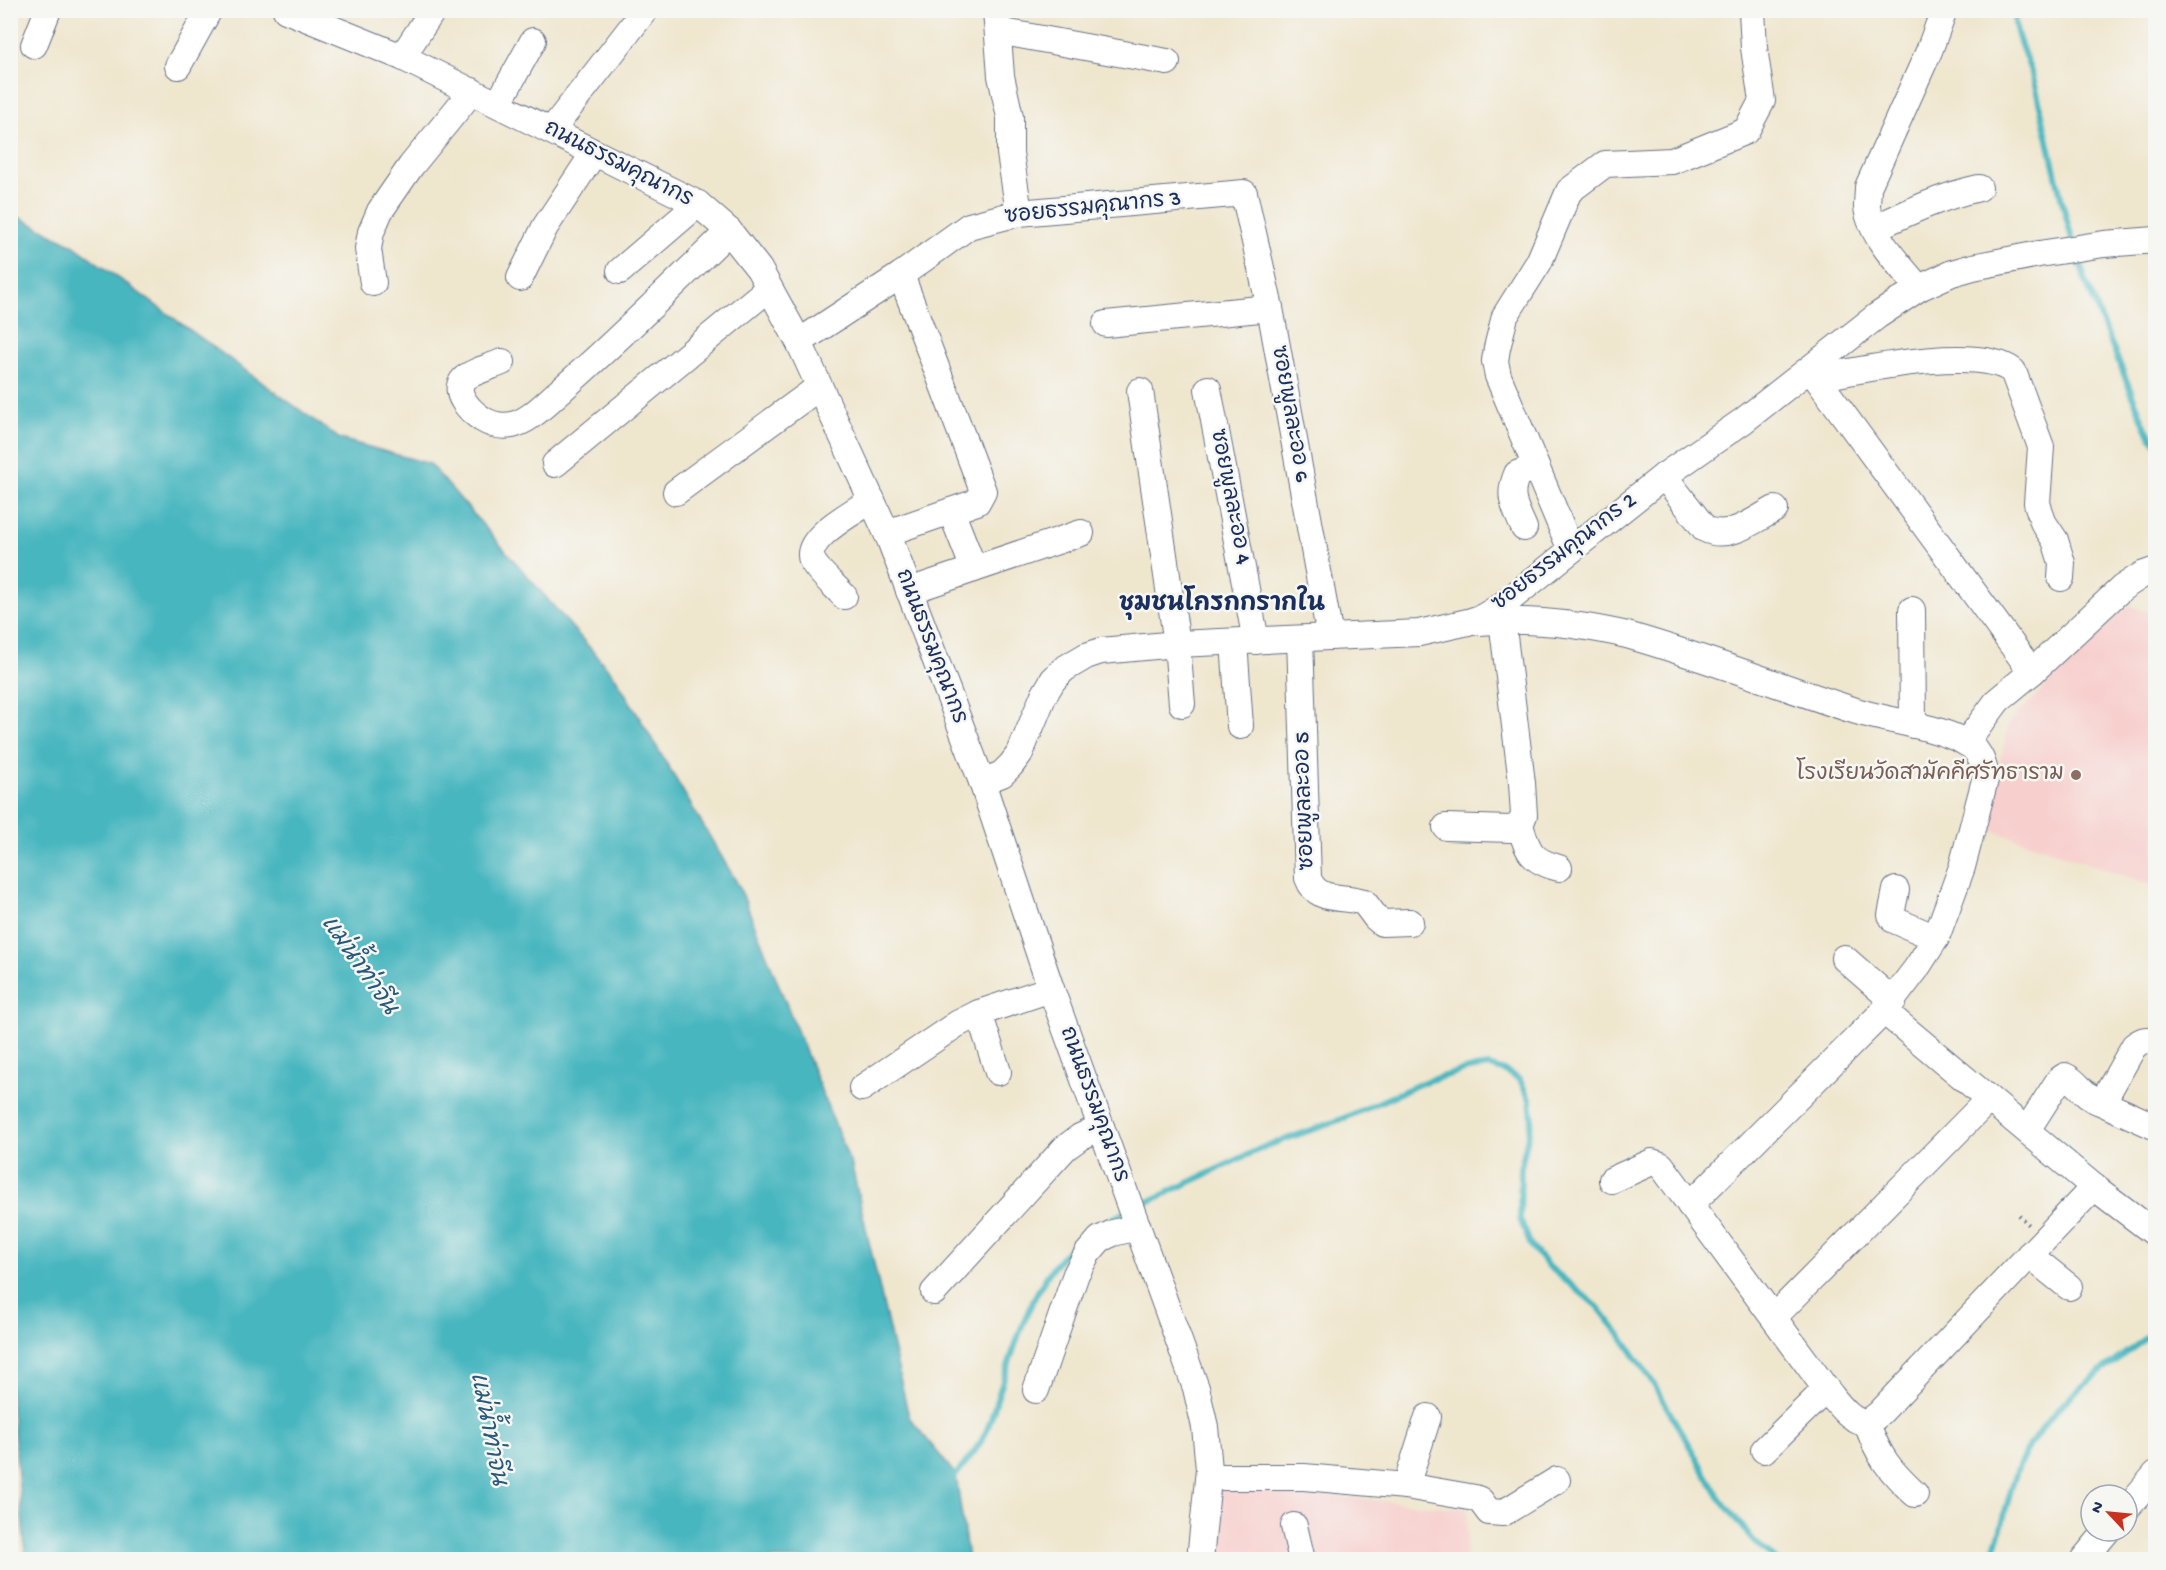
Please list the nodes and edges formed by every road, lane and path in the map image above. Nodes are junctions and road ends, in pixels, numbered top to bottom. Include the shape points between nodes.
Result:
1 (48, 10) edge
2 (209, 10) edge
3 (286, 10) edge
4 (433, 10) edge
5 (645, 10) edge
6 (1752, 10) edge
7 (1944, 10) edge
8 (997, 21) edge
9 (533, 41) dead end
10 (34, 45) dead end
11 (402, 57) junction
12 (1167, 62) dead end
13 (178, 66) dead end
14 (472, 91) junction
15 (498, 104) junction
16 (551, 131) junction
17 (594, 153) junction
18 (1979, 188) dead end
19 (1244, 194) joint
20 (698, 204) junction
21 (1019, 213) junction
22 (1875, 228) junction
23 (729, 231) junction
24 (2156, 240) edge
25 (620, 271) dead end
26 (901, 275) junction
27 (520, 278) dead end
28 (373, 283) dead end
29 (770, 288) junction
30 (1919, 288) junction
31 (1270, 308) junction
32 (1106, 324) dead end
33 (799, 342) junction
34 (502, 362) dead end
35 (1813, 374) junction
36 (819, 387) junction
37 (1208, 389) dead end
38 (1140, 391) dead end
39 (555, 464) dead end
40 (1536, 467) junction
41 (1665, 476) junction
42 (676, 492) dead end
43 (872, 500) junction
44 (1775, 509) dead end
45 (951, 511) junction
46 (1524, 528) dead end
47 (887, 533) junction
48 (1081, 533) dead end
49 (1571, 550) junction
50 (974, 569) junction
51 (2156, 570) edge
52 (2061, 578) dead end
53 (909, 591) junction
54 (844, 596) dead end
55 (1912, 610) dead end
56 (1502, 620) junction
57 (1459, 624) junction
58 (1330, 637) junction
59 (1300, 639) junction
60 (1245, 641) junction
61 (1177, 644) junction
62 (2032, 672) junction
63 (1182, 704) dead end
64 (1913, 725) junction
65 (1240, 726) dead end
66 (1966, 743) junction
67 (982, 782) junction
68 (1520, 825) junction
69 (1446, 827) dead end
70 (1559, 868) dead end
71 (1896, 890) dead end
72 (1410, 922) dead end
73 (1936, 938) junction
74 (1844, 958) dead end
75 (1051, 989) junction
76 (1888, 1006) junction
77 (979, 1013) junction
78 (2156, 1042) edge
79 (998, 1072) dead end
80 (862, 1088) dead end
81 (1989, 1099) junction
82 (2098, 1101) junction
83 (1101, 1127) junction
84 (2156, 1127) edge
85 (2026, 1130) junction
86 (1612, 1180) dead end
87 (2094, 1187) junction
88 (1690, 1205) junction
89 (1136, 1223) junction
90 (2155, 1233) edge
91 (2029, 1255) junction
92 (2068, 1287) dead end
93 (934, 1292) dead end
94 (1774, 1317) junction
95 (1826, 1389) junction
96 (1036, 1390) dead end
97 (1428, 1417) dead end
98 (1867, 1424) junction
99 (1764, 1450) dead end
100 (2156, 1474) edge
101 (1209, 1477) junction
102 (1557, 1480) dead end
103 (1406, 1486) junction
104 (1915, 1494) dead end
105 (2139, 1494) edge
106 (1294, 1526) dead end
107 (2097, 1543) edge
108 (1200, 1560) edge
109 (1302, 1560) edge
110 (2083, 1560) edge

1 - 10 street
2 - 13 street
3 - 11 street, ถนนธรรมคุณากร
4 - 11 street
5 - 16 street
6 - 40 street via 1762,101 1746,132 1672,162 1605,164 1569,191 1539,262 1505,316 1495,361 1498,376
7 - 22 street via 1868,187 1867,208
8 - 12 street
8 - 21 street
9 - 15 street
11 - 14 street, ถนนธรรมคุณากร
14 - 15 street, ถนนธรรมคุณากร
14 - 28 street via 380,211 368,249
15 - 16 street, ถนนธรรมคุณากร
16 - 17 street, ถนนธรรมคุณากร
17 - 20 street, ถนนธรรมคุณากร
17 - 27 street via 545,227
18 - 22 street via 1926,204
19 - 21 street, ซอยธรรมคุณากร 3
19 - 31 street, ซอยพูลละออ 6
20 - 23 street, ถนนธรรมคุณากร
20 - 25 street
21 - 26 street, ซอยธรรมคุณากร 3 via 969,226
22 - 30 street via 1890,256
23 - 29 street, ถนนธรรมคุณากร
23 - 34 street via 604,353 532,415 513,425 488,423 460,396 459,387 465,378
24 - 30 street, ซอยธรรมคุณากร 2 via 2039,254 1963,270
26 - 33 street, ซอยธรรมคุณากร 3
26 - 45 street via 983,491 977,502
29 - 33 street, ถนนธรรมคุณากร
29 - 39 street
30 - 35 street, ซอยธรรมคุณากร 2 via 1877,316
31 - 32 street
31 - 58 street, ซอยพูลละออ 6
33 - 36 street, ถนนธรรมคุณากร
35 - 41 street, ซอยธรรมคุณากร 2
35 - 52 street via 1955,359 2003,363 2013,371 2042,447 2037,503 2055,540 2062,563
35 - 62 street
36 - 42 street
36 - 43 street, ถนนธรรมคุณากร
37 - 60 street, ซอยพูลละออ 4
38 - 61 street
40 - 46 street via 1517,474 1512,486 1511,498
40 - 49 street
41 - 44 street via 1710,532 1727,534
41 - 49 street, ซอยธรรมคุณากร 2
43 - 47 street, ถนนธรรมคุณากร
43 - 54 street via 833,526 815,542 811,552 813,561
45 - 47 street
45 - 50 street
47 - 53 street, ถนนธรรมคุณากร
48 - 50 street
49 - 57 street, ซอยธรรมคุณากร 2 via 1500,607
50 - 53 street
51 - 62 street via 2122,588
53 - 67 street, ถนนธรรมคุณากร
55 - 64 street
56 - 57 street
56 - 64 street via 1591,627 1627,635 1858,711
56 - 68 street via 1522,783 1524,815
57 - 58 street, ซอยธรรมคุณากร 2 via 1419,633
58 - 59 street, ซอยธรรมคุณากร 2
59 - 60 street, ซอยธรรมคุณากร 2
59 - 72 street, ซอยพูลละออ 5 via 1308,878 1312,889 1321,895 1364,902 1382,923
60 - 61 street, ซอยธรรมคุณากร 2
60 - 65 street, ซอยพูลละออ 4
61 - 63 street
61 - 67 street, ซอยธรรมคุณากร 2 via 1101,651 1064,669 1043,697 1020,753 1002,774
62 - 66 street via 1998,700
64 - 66 street
66 - 73 street via 1983,762 1986,776 1962,867
67 - 75 street, ถนนธรรมคุณากร
68 - 69 street via 1511,829
68 - 70 street via 1534,858
71 - 73 street via 1891,915 1894,920
73 - 76 street
74 - 76 street
75 - 77 street
75 - 83 street, ถนนธรรมคุณากร
76 - 81 street
76 - 88 street
77 - 79 street
77 - 80 street
78 - 82 street via 2142,1040 2134,1046 2106,1096
81 - 85 street
81 - 94 street
82 - 84 street
82 - 85 street via 2088,1098 2065,1076
83 - 89 street, ถนนธรรมคุณากร
83 - 93 street via 1065,1148
85 - 87 street
86 - 88 street via 1652,1162 1661,1165
87 - 90 street
87 - 91 street
88 - 94 street
89 - 96 street via 1100,1239 1086,1254
89 - 101 street, ถนนธรรมคุณากร via 1196,1388 1205,1427
91 - 92 street
91 - 98 street
94 - 95 street
95 - 98 street via 1850,1417
95 - 99 street
97 - 103 street
98 - 104 street via 1883,1461
100 - 105 street
101 - 103 street via 1304,1477
101 - 108 street, ถนนธรรมคุณากร
102 - 103 street via 1503,1513 1489,1512 1475,1498
106 - 109 street
107 - 110 street

